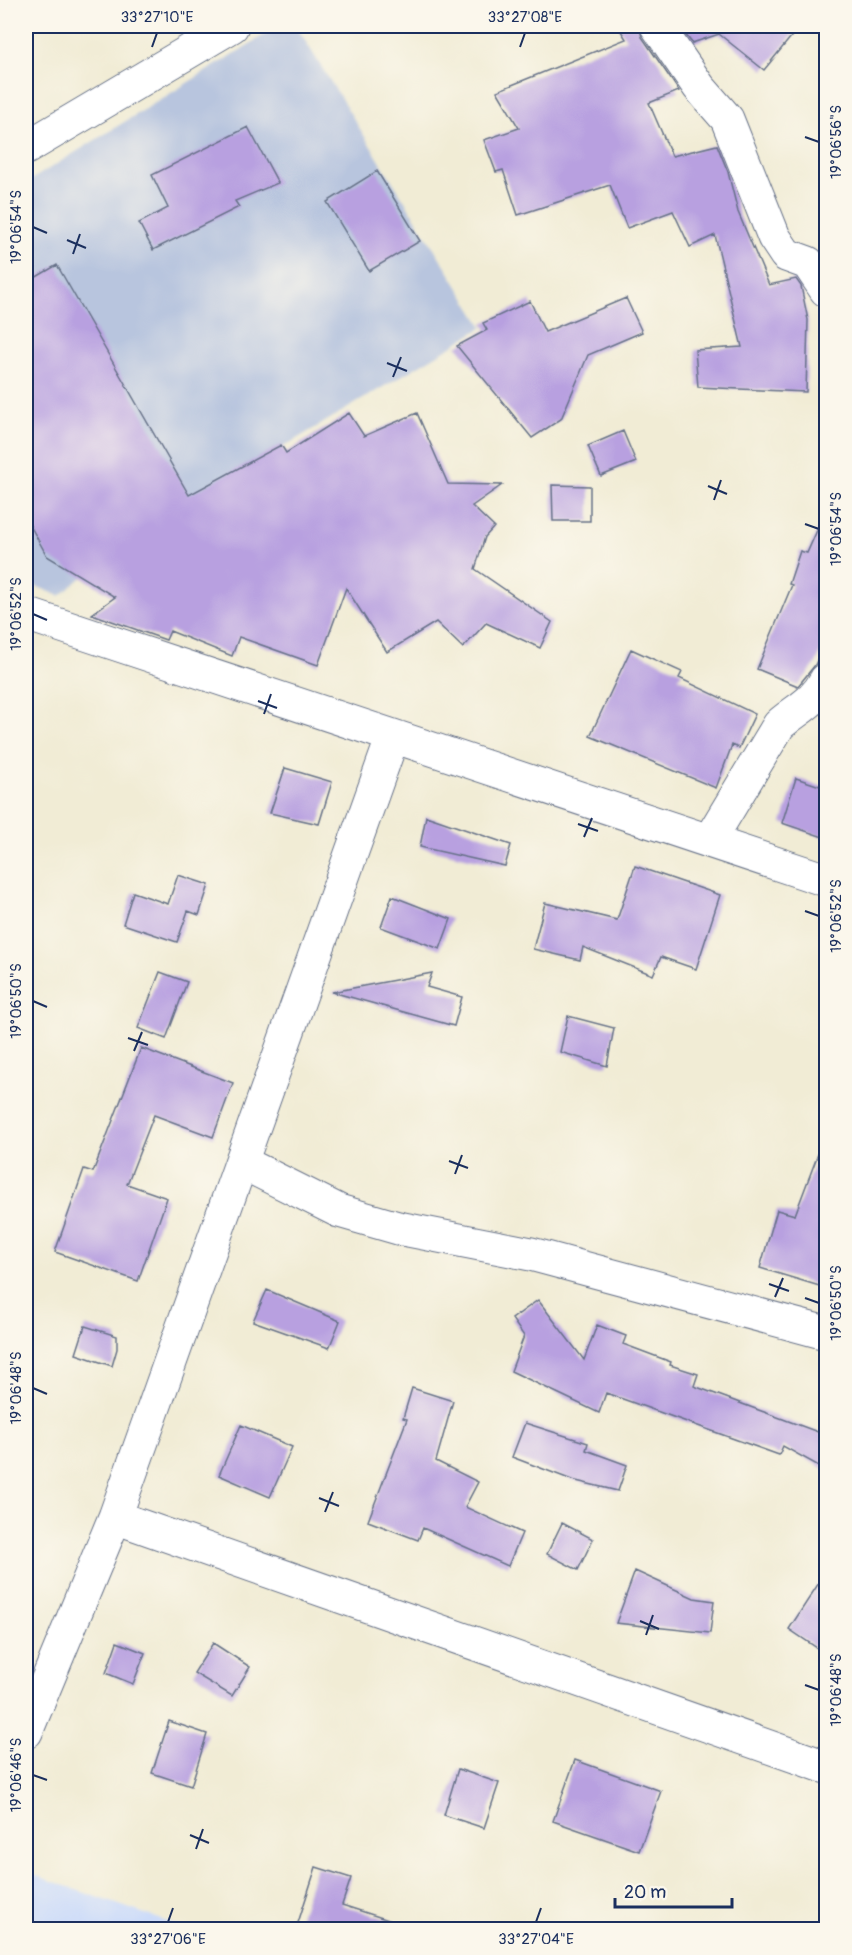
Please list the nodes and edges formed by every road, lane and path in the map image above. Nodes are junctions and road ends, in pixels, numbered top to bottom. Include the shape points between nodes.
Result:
1 (231, 26) edge
2 (657, 26) edge
3 (189, 36) edge
4 (26, 148) edge
5 (826, 290) edge
6 (26, 614) edge
7 (826, 680) edge
8 (393, 736) junction
9 (709, 841) junction
10 (826, 880) edge
11 (243, 1163) junction
12 (826, 1333) edge
13 (115, 1517) junction
14 (26, 1732) edge
15 (826, 1767) edge

1 - 3 street
2 - 5 street via 699,87 728,118 774,237 786,255 808,263
3 - 4 street
6 - 8 street
7 - 9 street via 811,702 778,725
8 - 9 street
8 - 11 street
9 - 10 street
11 - 12 street via 339,1211 398,1228 531,1254
11 - 13 street
13 - 14 street
13 - 15 street

